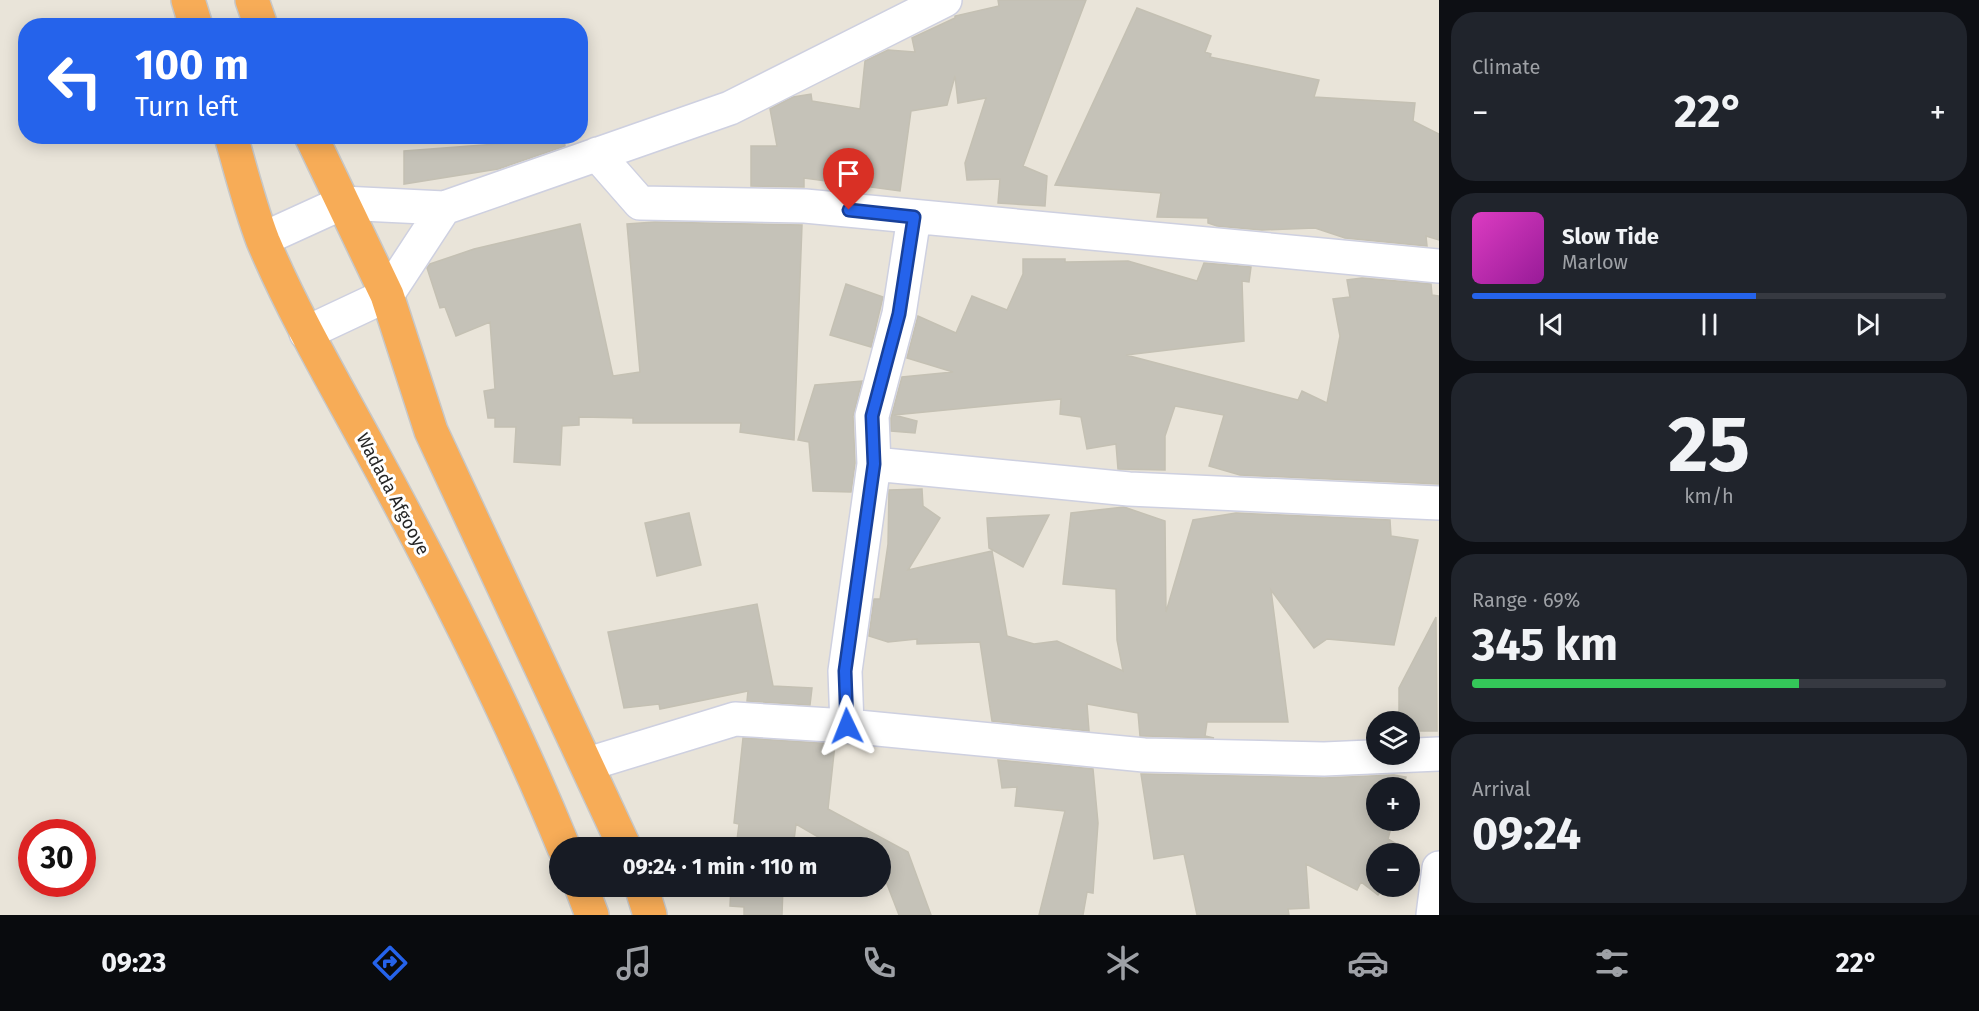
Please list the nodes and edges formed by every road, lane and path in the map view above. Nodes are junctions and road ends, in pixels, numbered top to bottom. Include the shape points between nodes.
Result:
1 (188, 0) edge
2 (252, 0) edge
3 (945, 0) edge
4 (194, 18) edge
5 (258, 18) edge
6 (233, 144) edge
7 (314, 144) edge
8 (597, 154) junction
9 (342, 203) junction
10 (444, 208) junction
11 (914, 217) junction
12 (262, 238) junction
13 (1439, 266) edge
14 (387, 295) junction
15 (306, 333) junction
16 (874, 464) junction
17 (1439, 503) edge
18 (847, 726) junction
19 (1439, 754) edge
20 (588, 764) junction
21 (560, 837) edge
22 (620, 837) edge
23 (1439, 868) edge
24 (585, 897) edge
25 (644, 897) edge
26 (592, 915) edge
27 (650, 915) edge
28 (1433, 915) edge

1 - 4 highway
2 - 5 highway
3 - 8 street via 729,108
6 - 12 highway, Wadada Afgooye
7 - 9 highway
8 - 10 street
8 - 11 street via 640,203 805,206
9 - 10 street
9 - 12 street
9 - 14 highway
10 - 14 street
11 - 13 street
11 - 16 street via 899,314 872,416
12 - 15 highway, Wadada Afgooye
14 - 15 street
14 - 20 highway via 431,430
15 - 21 highway, Wadada Afgooye via 453,609 534,774
16 - 17 street via 1129,489
16 - 18 street via 845,671
18 - 19 street via 1144,755 1324,759
18 - 20 street via 735,719
20 - 22 highway
23 - 28 street
24 - 26 highway
25 - 27 highway

